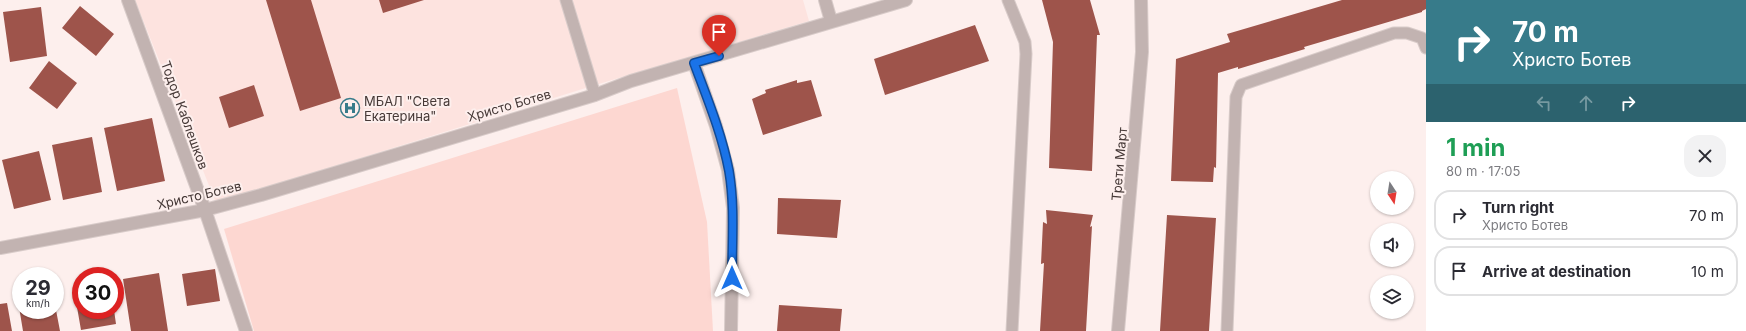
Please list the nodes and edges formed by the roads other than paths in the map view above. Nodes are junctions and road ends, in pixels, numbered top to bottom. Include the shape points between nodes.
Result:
1 (128, 0) edge
2 (566, 0) edge
3 (825, 0) edge
4 (906, 0) edge
5 (1008, 0) edge
6 (1141, 0) edge
7 (831, 21) junction
8 (1426, 48) edge
9 (694, 63) junction
10 (595, 95) junction
11 (205, 210) junction
12 (0, 248) edge
13 (246, 331) edge
14 (731, 331) edge
15 (1012, 331) edge
16 (1118, 331) edge
17 (1227, 331) edge

1 - 11 street, Тодор Каблешков
2 - 10 lane
3 - 7 street
4 - 7 street, Христо Ботев
5 - 15 lane via 1026,42
6 - 16 street, Трети Март via 1142,52
7 - 9 street, Христо Ботев
8 - 17 lane via 1422,38 1407,33 1394,33 1241,85 1236,97
9 - 10 street, Христо Ботев
9 - 14 street via 728,170 733,208
10 - 11 street, Христо Ботев
11 - 12 street, Христо Ботев
11 - 13 street, Тодор Каблешков

